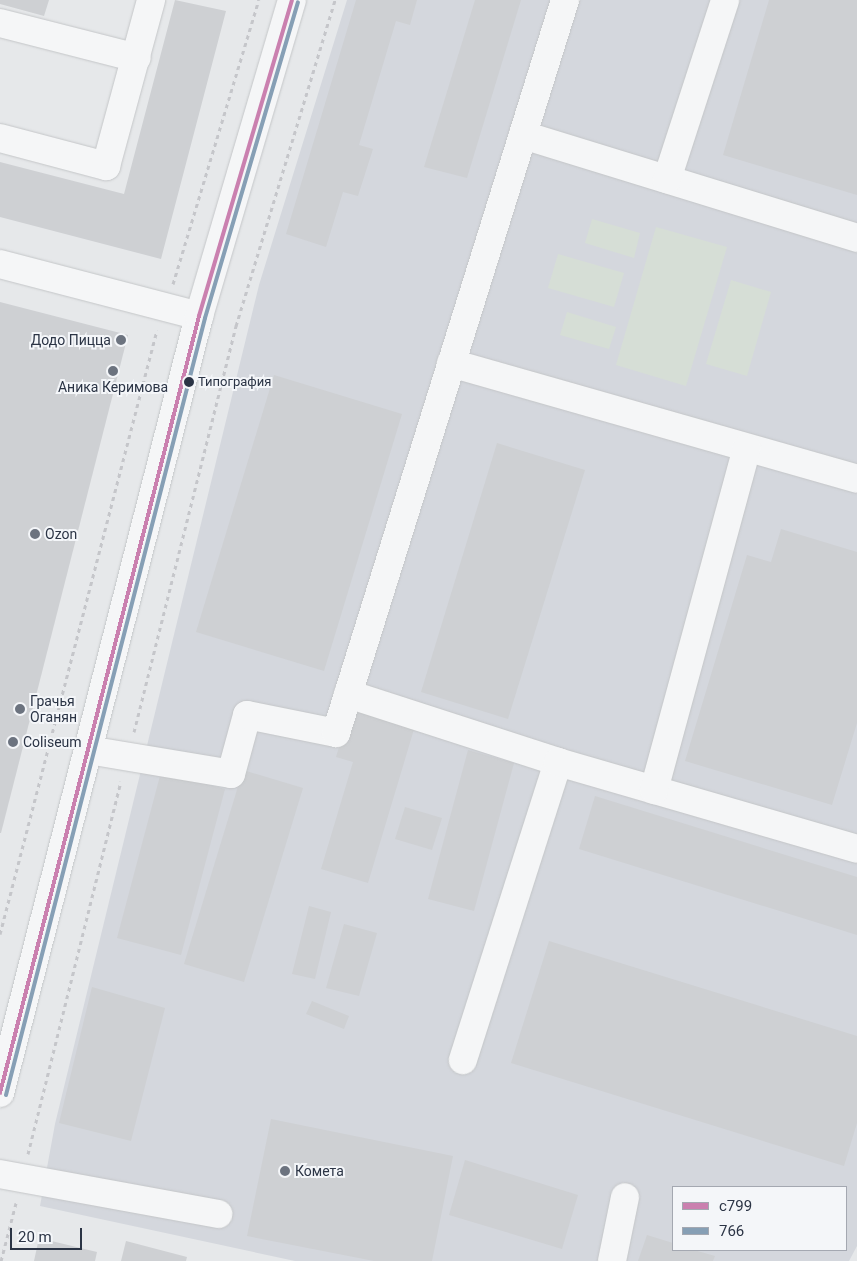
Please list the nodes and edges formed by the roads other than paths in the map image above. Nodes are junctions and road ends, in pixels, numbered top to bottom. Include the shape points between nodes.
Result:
1 (151, 0) edge
2 (292, 0) edge
3 (565, 0) edge
4 (726, 0) edge
5 (0, 23) edge
6 (136, 58) junction
7 (523, 135) junction
8 (0, 138) edge
9 (667, 179) junction
10 (857, 238) edge
11 (0, 264) edge
12 (199, 316) junction
13 (451, 363) junction
14 (747, 448) junction
15 (857, 479) edge
16 (348, 694) junction
17 (88, 750) junction
18 (558, 762) junction
19 (654, 790) junction
20 (857, 849) edge
21 (463, 1060) dead end
22 (3, 1065) edge
23 (0, 1093) edge
24 (11, 1176) edge
25 (626, 1197) dead end
26 (218, 1214) dead end
27 (612, 1261) edge

1 - 6 street
2 - 12 street
3 - 7 street
4 - 9 street
5 - 6 street
6 - 8 street via 106,166
7 - 9 street
7 - 13 street
9 - 10 street
11 - 12 street
12 - 17 street
13 - 14 street
13 - 16 street
14 - 15 street
14 - 19 street
16 - 17 street via 336,733 247,714 231,774
16 - 18 street
17 - 22 street
18 - 19 street
18 - 21 street
19 - 20 street
22 - 23 street
24 - 26 street
25 - 27 street

